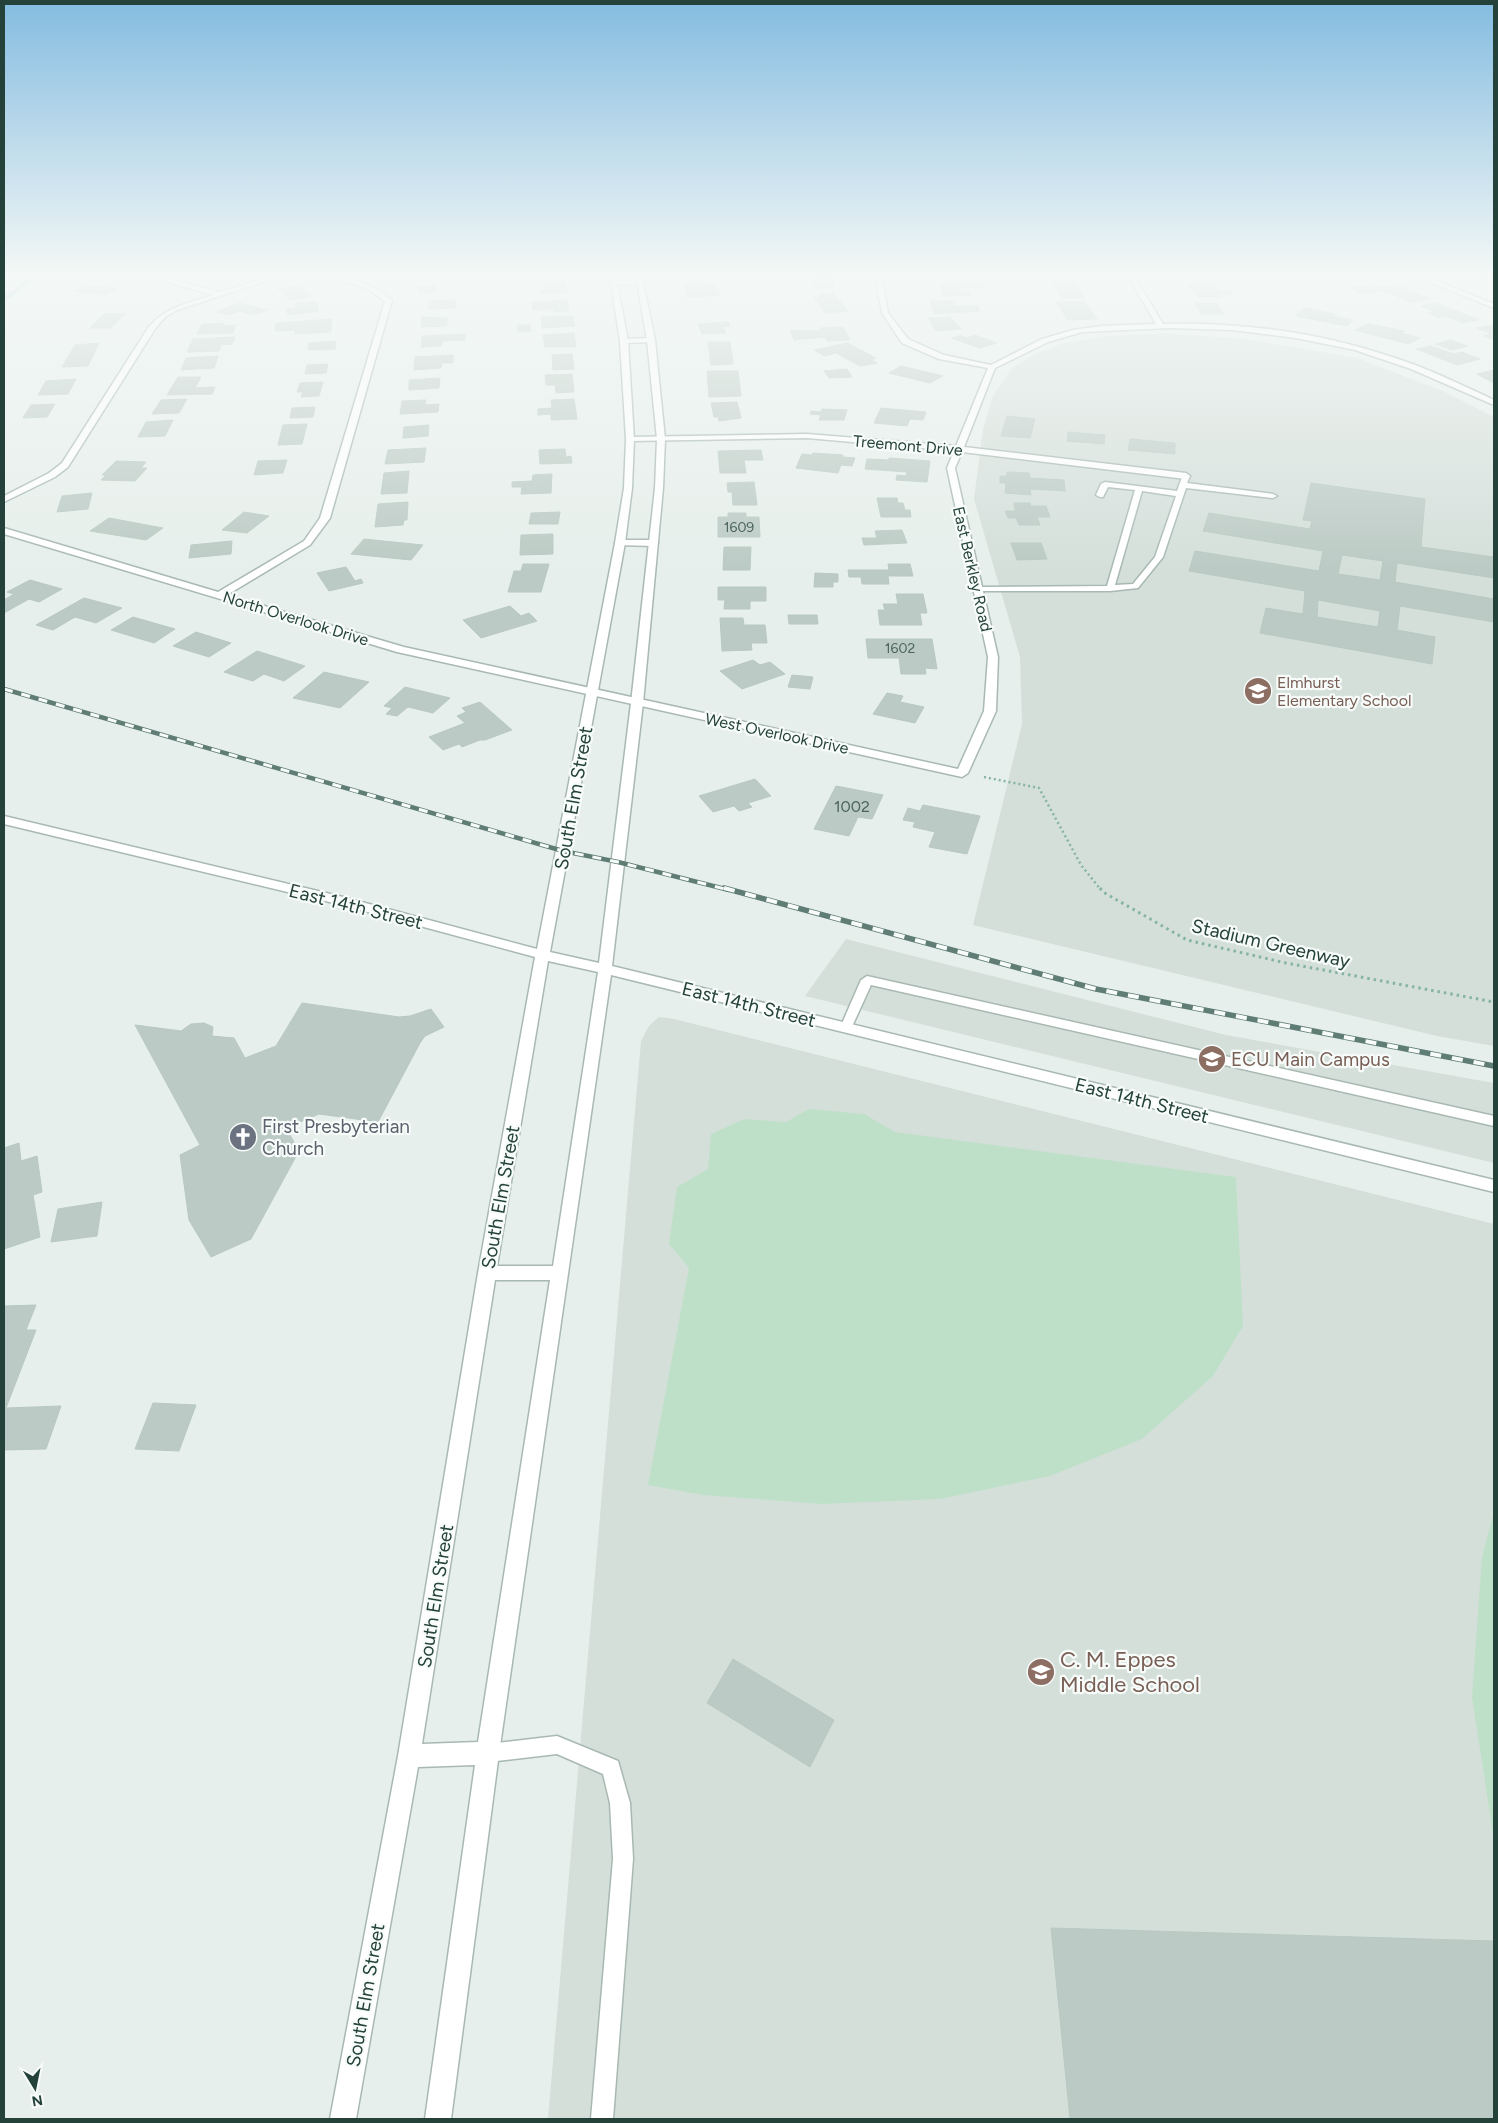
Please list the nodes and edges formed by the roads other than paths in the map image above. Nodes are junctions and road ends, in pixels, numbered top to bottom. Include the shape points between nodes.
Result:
1 (123, 373) edge
2 (368, 373) edge
3 (626, 373) edge
4 (654, 373) edge
5 (989, 373) edge
6 (1424, 373) edge
7 (1494, 403) edge
8 (630, 439) junction
9 (660, 439) junction
10 (957, 450) junction
11 (1184, 480) junction
12 (1139, 489) junction
13 (1181, 494) junction
14 (1100, 495) dead end
15 (1273, 496) dead end
16 (4, 499) edge
17 (4, 531) edge
18 (620, 543) junction
19 (654, 543) junction
20 (1110, 588) junction
21 (978, 589) junction
22 (220, 595) junction
23 (592, 694) junction
24 (637, 703) junction
25 (962, 773) joint
26 (4, 820) edge
27 (543, 956) junction
28 (604, 969) junction
29 (846, 1028) junction
30 (1494, 1121) edge
31 (1494, 1186) edge
32 (486, 1272) junction
33 (560, 1272) junction
34 (488, 1753) junction
35 (409, 1756) junction
36 (343, 2119) edge
37 (438, 2119) edge
38 (602, 2119) edge

1 - 16 street via 65,465
2 - 22 street via 325,518 307,543
3 - 8 street, South Elm Street
4 - 9 street
5 - 10 street, East Berkley Road
6 - 7 street
8 - 9 street, Treemont Drive
8 - 18 street, South Elm Street via 628,488
9 - 10 street, Treemont Drive via 807,436
9 - 19 street via 660,488
10 - 11 street, Treemont Drive
10 - 21 street, East Berkley Road via 951,468
11 - 13 lane
11 - 15 lane
12 - 13 lane
12 - 14 lane via 1105,484
12 - 20 lane
13 - 20 lane via 1159,557 1135,586
17 - 22 street, North Overlook Drive
18 - 19 street
18 - 23 street, South Elm Street
19 - 24 street
20 - 21 lane
21 - 25 street, East Berkley Road via 993,657 990,711
22 - 23 street, North Overlook Drive via 401,650
23 - 24 street, West Overlook Drive
23 - 27 street, South Elm Street
24 - 25 street, West Overlook Drive
24 - 28 street
26 - 27 street, East 14th Street via 343,901
27 - 28 street, East 14th Street
27 - 32 street, South Elm Street
28 - 29 street, East 14th Street
28 - 33 street
29 - 30 lane via 867,980
29 - 31 street, East 14th Street
32 - 33 street
32 - 35 street, South Elm Street
33 - 34 street
34 - 35 street
34 - 37 street
34 - 38 lane via 557,1745 610,1768 620,1803 623,1860
35 - 36 street, South Elm Street

